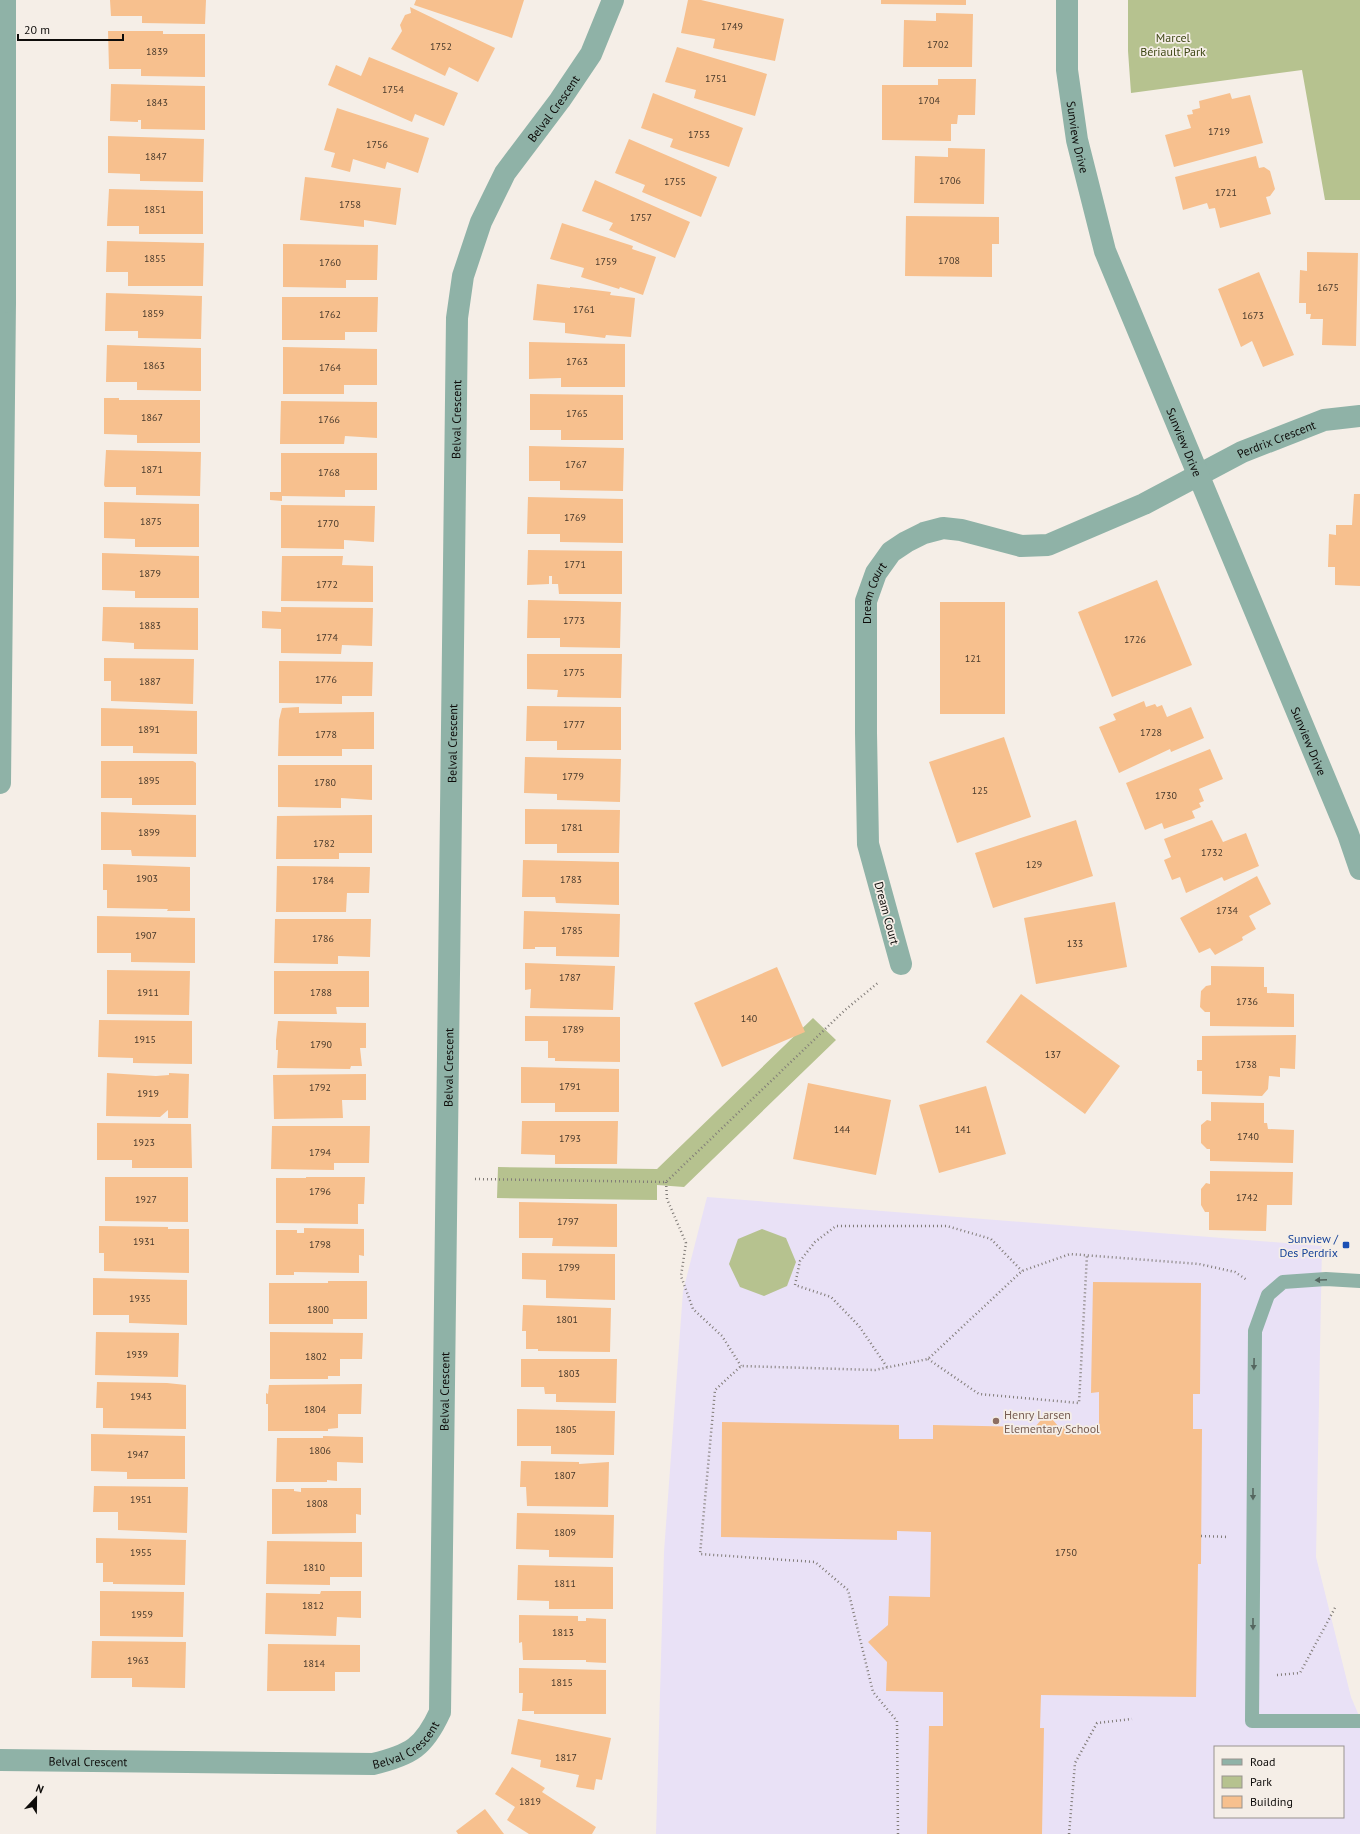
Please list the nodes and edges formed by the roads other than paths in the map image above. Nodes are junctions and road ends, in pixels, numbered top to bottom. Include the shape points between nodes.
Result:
1 (5, 0) edge
2 (613, 0) edge
3 (1067, 0) edge
4 (2, 302) edge
5 (1360, 416) edge
6 (1197, 475) junction
7 (0, 783) edge
8 (1360, 869) edge
9 (900, 964) road end
10 (1360, 1281) edge
11 (1360, 1721) edge
12 (0, 1760) edge

1 - 4 street
2 - 12 street, Belval Crescent via 591,54 505,173 481,222 463,276 457,318 440,1712 431,1732 416,1748 397,1759 373,1764
3 - 6 street, Sunview Drive via 1067,70 1077,140 1105,251
4 - 7 street
5 - 6 street, Perdrix Crescent via 1324,420 1242,452
6 - 8 street, Sunview Drive via 1348,834
6 - 9 street, Dream Court via 1144,504 1048,545 1021,546 944,528 924,533 891,552 876,573 866,601 868,844
10 -> 11 lane via 1326,1279 1283,1282 1268,1295 1254,1331 1252,1721

